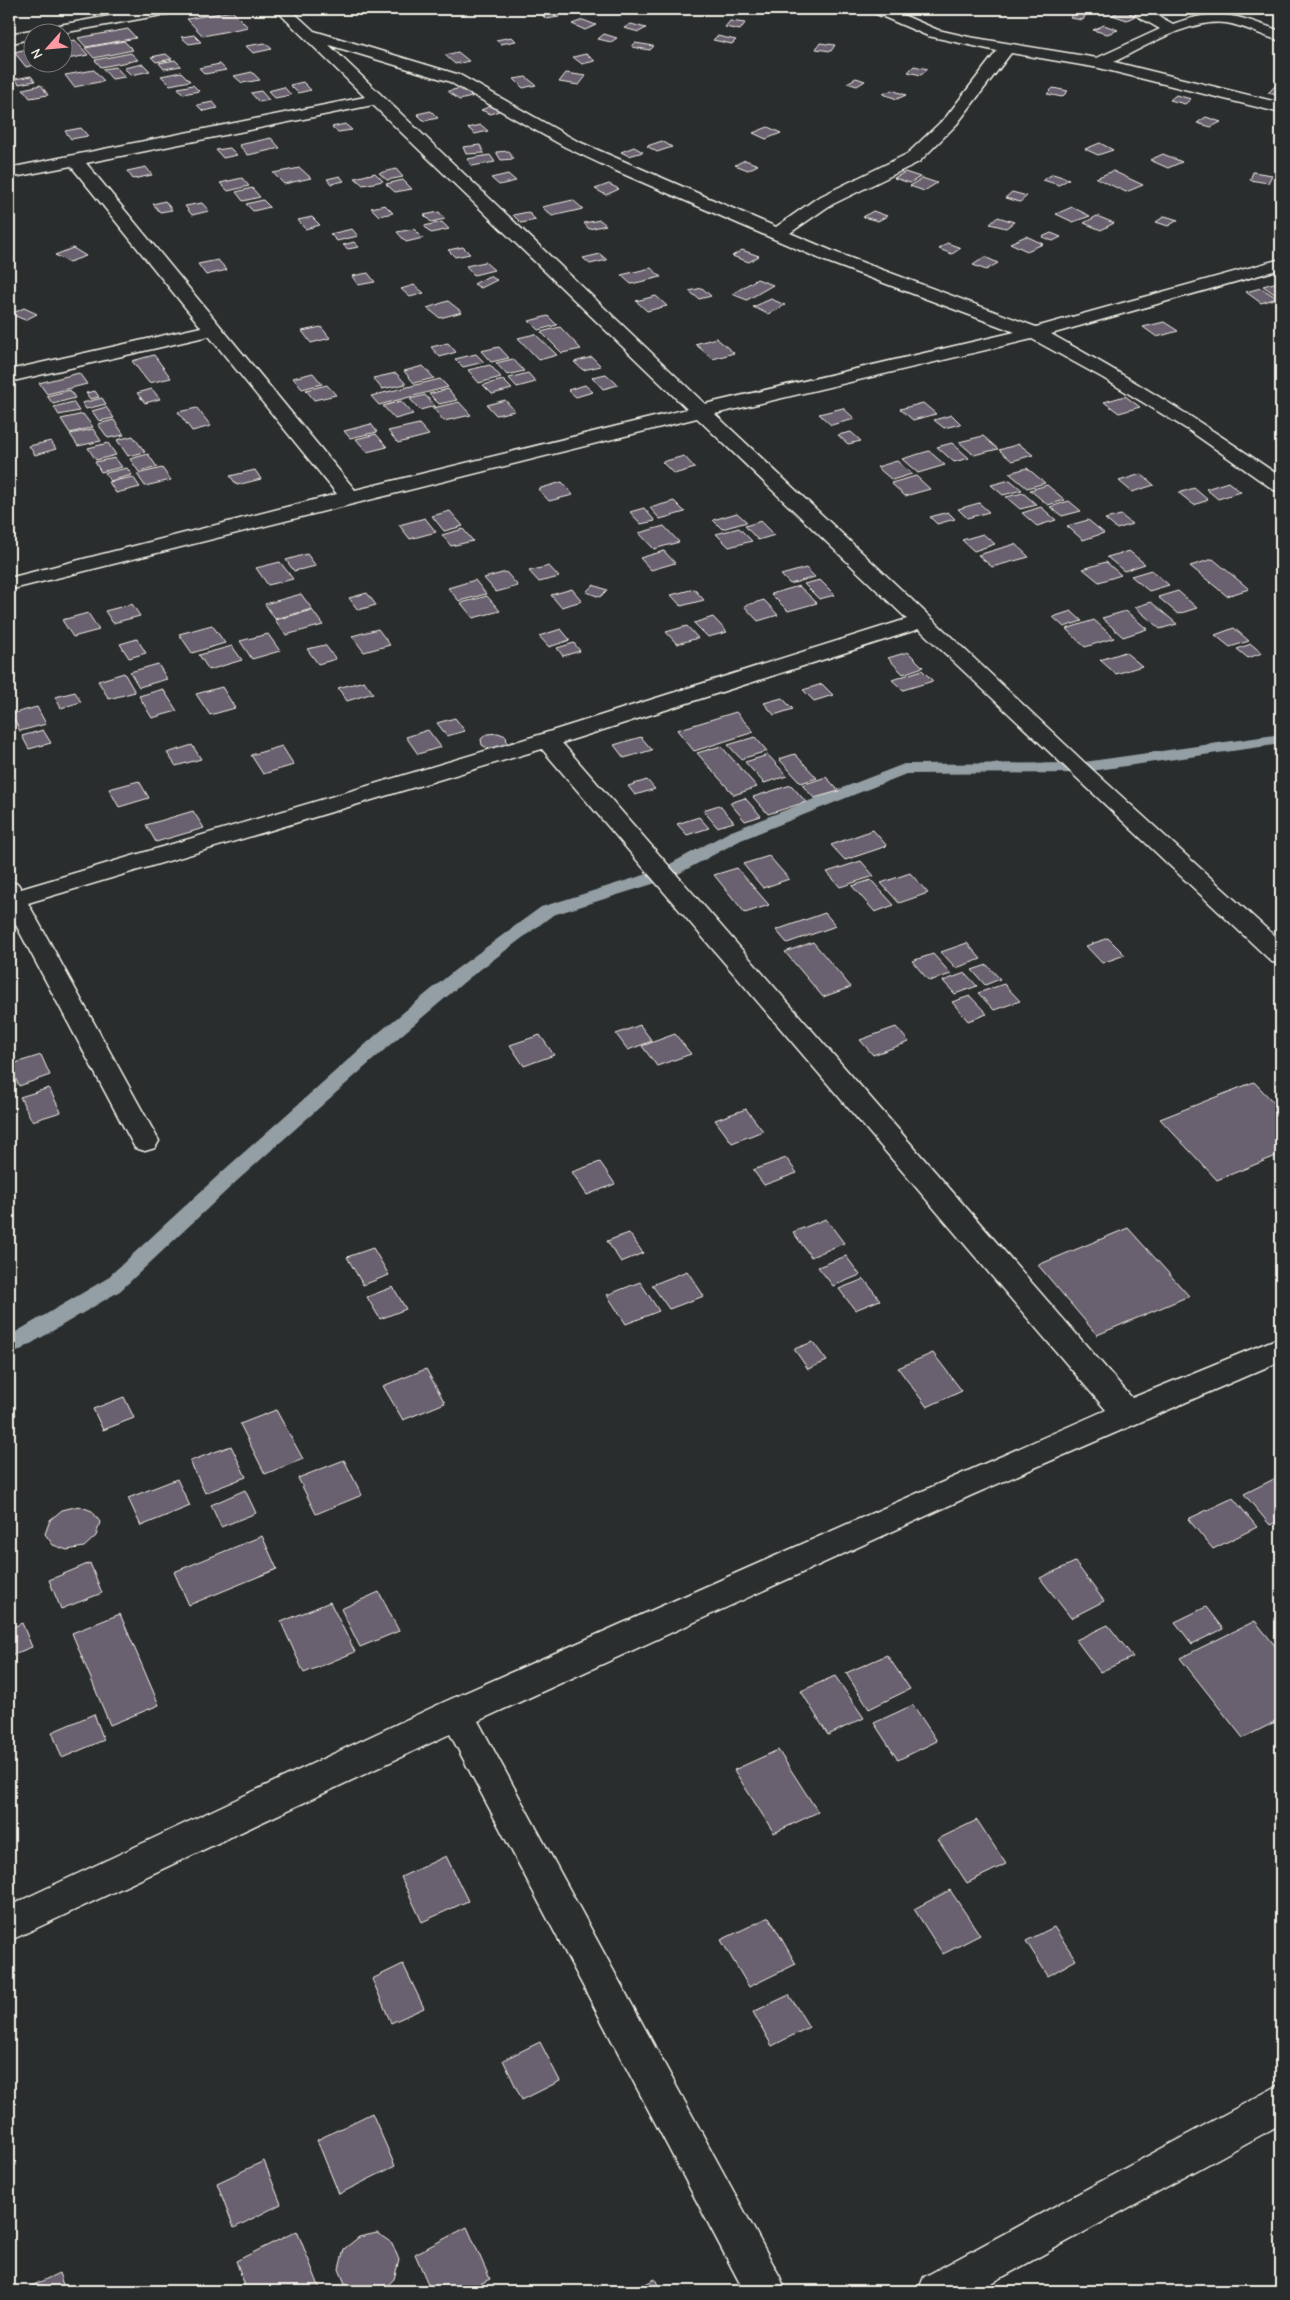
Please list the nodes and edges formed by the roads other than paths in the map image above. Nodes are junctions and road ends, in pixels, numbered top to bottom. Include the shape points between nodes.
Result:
1 (173, 9) edge
2 (282, 9) edge
3 (877, 9) edge
4 (1134, 9) edge
5 (72, 27) edge
6 (1173, 30) junction
7 (308, 34) junction
8 (22, 36) edge
9 (1281, 36) edge
10 (9, 39) edge
11 (1006, 49) junction
12 (1100, 63) junction
13 (376, 100) junction
14 (1281, 108) edge
15 (75, 160) junction
16 (9, 173) edge
17 (778, 233) junction
18 (1281, 264) edge
19 (212, 330) junction
20 (1035, 333) junction
21 (9, 376) edge
22 (701, 411) junction
23 (1280, 484) edge
24 (350, 497) junction
25 (9, 584) edge
26 (923, 620) junction
27 (547, 740) junction
28 (11, 895) edge
29 (1281, 956) edge
30 (145, 1141) dead end
31 (1281, 1348) edge
32 (1127, 1412) junction
33 (456, 1713) junction
34 (9, 1924) edge
35 (1281, 2103) edge
36 (766, 2291) edge
37 (938, 2291) edge

1 - 5 street
2 - 7 street
3 - 11 street via 933,33
4 - 6 street
6 - 9 street via 1217,18
6 - 12 street
7 - 13 street
7 - 17 street via 454,78 571,144
8 - 10 street
11 - 12 street
11 - 17 street via 965,105 926,148 913,158 823,202
12 - 14 street
13 - 15 street
13 - 22 street
15 - 16 street
15 - 19 street
17 - 20 street via 831,257
18 - 20 street
19 - 21 street
19 - 24 street
20 - 22 street
20 - 23 street via 1197,427
22 - 24 street
22 - 26 street
24 - 25 street
26 - 27 street
26 - 29 street via 1077,768
27 - 28 street
27 - 32 street
28 - 30 street
31 - 32 street
32 - 33 street
33 - 34 street
33 - 36 street
35 - 37 street

